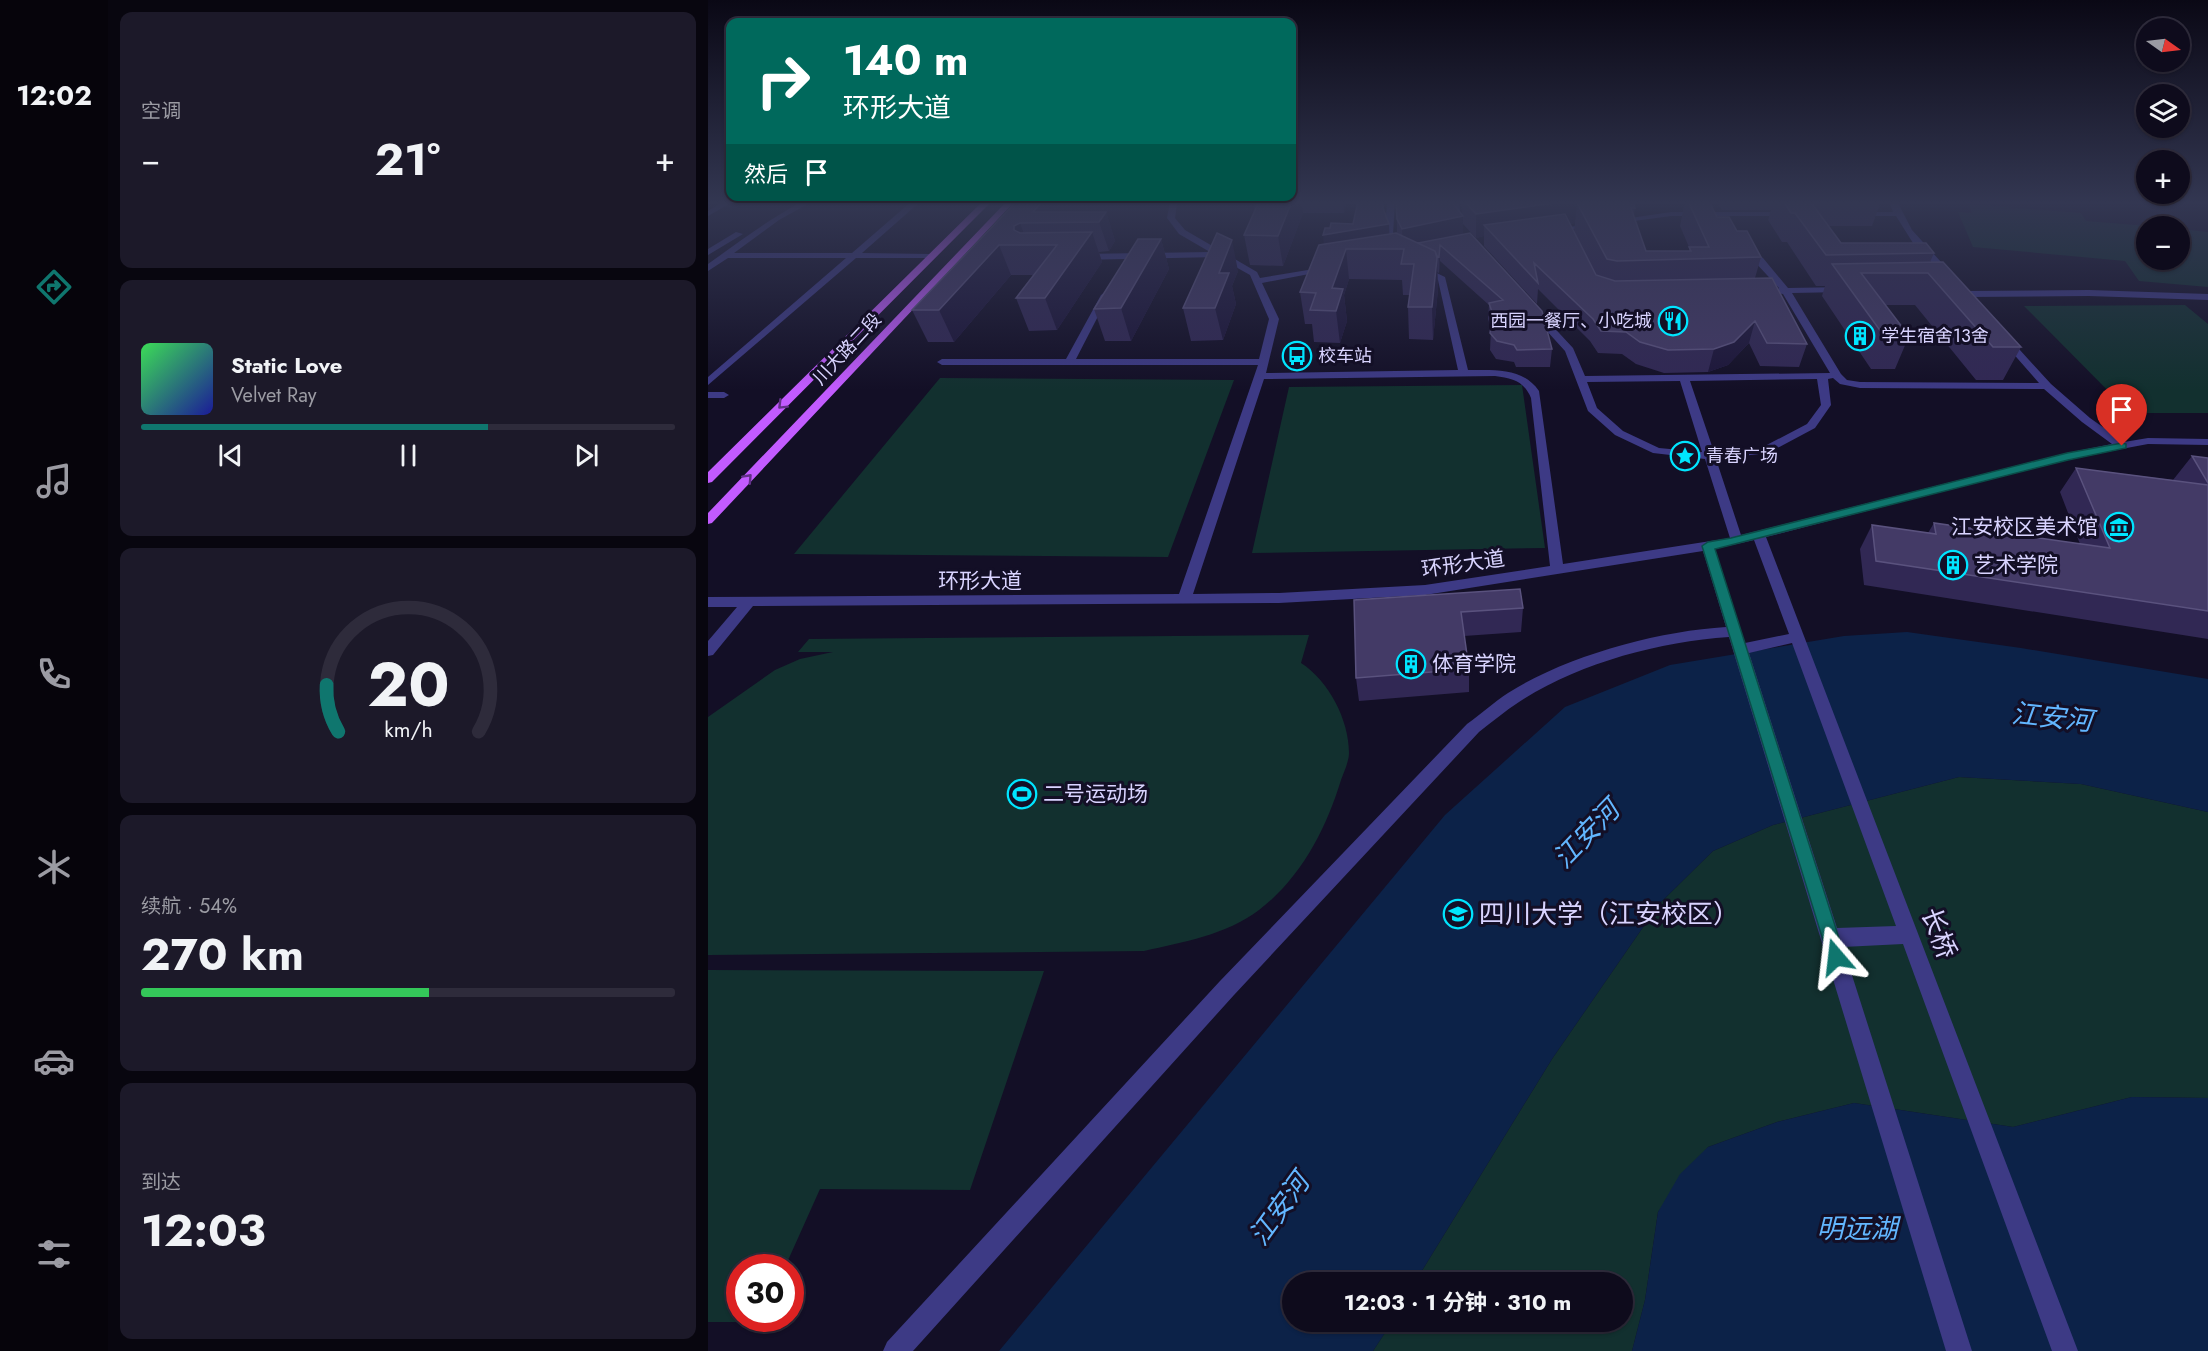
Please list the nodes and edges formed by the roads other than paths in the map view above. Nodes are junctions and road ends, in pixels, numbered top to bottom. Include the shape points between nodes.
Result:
1 (845, 264) edge
2 (924, 264) edge
3 (951, 264) edge
4 (1238, 264) edge
5 (1764, 264) edge
6 (1937, 264) edge
7 (1416, 266) edge
8 (1340, 268) edge
9 (1257, 281) junction
10 (1110, 287) edge
11 (1959, 287) junction
12 (1856, 289) edge
13 (1786, 290) junction
14 (1774, 291) edge
15 (2208, 297) edge
16 (1525, 301) edge
17 (1973, 303) edge
18 (2003, 336) edge
19 (1070, 360) junction
20 (942, 362) dead end
21 (1263, 362) junction
22 (1464, 373) junction
23 (1260, 376) junction
24 (1821, 376) junction
25 (1837, 376) junction
26 (1684, 378) junction
27 (1581, 379) junction
28 (708, 382) edge
29 (2047, 386) junction
30 (708, 395) edge
31 (724, 395) dead end
32 (2208, 442) edge
33 (2122, 446) junction
34 (1709, 456) junction
35 (708, 479) edge
36 (708, 520) edge
37 (1759, 535) junction
38 (1737, 541) junction
39 (1708, 546) junction
40 (1557, 570) junction
41 (1184, 599) junction
42 (708, 602) edge
43 (749, 602) junction
44 (1798, 640) junction
45 (1739, 645) junction
46 (708, 651) edge
47 (1909, 934) junction
48 (1830, 938) junction
49 (896, 1351) edge
50 (1959, 1351) edge
51 (2065, 1351) edge

1 - 28 street
2 -> 35 main road, 川大路二段
36 -> 3 main road, 川大路二段
4 - 9 street via 1254,274
5 - 13 street
6 - 11 street
7 - 22 street via 1443,279
8 - 9 street
9 - 21 street via 1274,320
10 - 19 street
11 - 15 street
11 - 17 street
12 - 13 street
13 - 14 street
13 - 25 street
16 - 27 street via 1570,350
18 - 29 street
19 - 20 street
19 - 21 street
21 - 23 street
22 - 23 street
22 - 40 street via 1508,375 1525,380 1533,389
23 - 41 street
24 - 25 street
24 - 26 street
24 - 34 street via 1826,405 1811,426 1764,451
25 - 29 street via 1844,382 1860,385
26 - 27 street
26 - 34 street
27 - 34 street via 1592,409 1619,433 1657,451
29 - 33 street
30 - 31 street
32 - 33 street, 环形大道 via 2148,441
33 - 37 street, 环形大道 via 2067,456
34 - 38 street
37 - 38 street, 环形大道
37 - 44 street, 长桥
38 - 39 street, 环形大道
39 - 40 street, 环形大道
39 - 45 street
40 - 41 street, 环形大道 via 1425,590
41 - 43 street, 环形大道
42 - 43 street, 环形大道
43 - 46 street
44 - 45 street
44 - 47 street, 长桥
45 - 48 street
45 - 49 street via 1700,634 1634,648 1569,669 1514,697 1473,728 1227,988
47 - 48 street
47 - 51 street, 长桥
48 - 50 street

